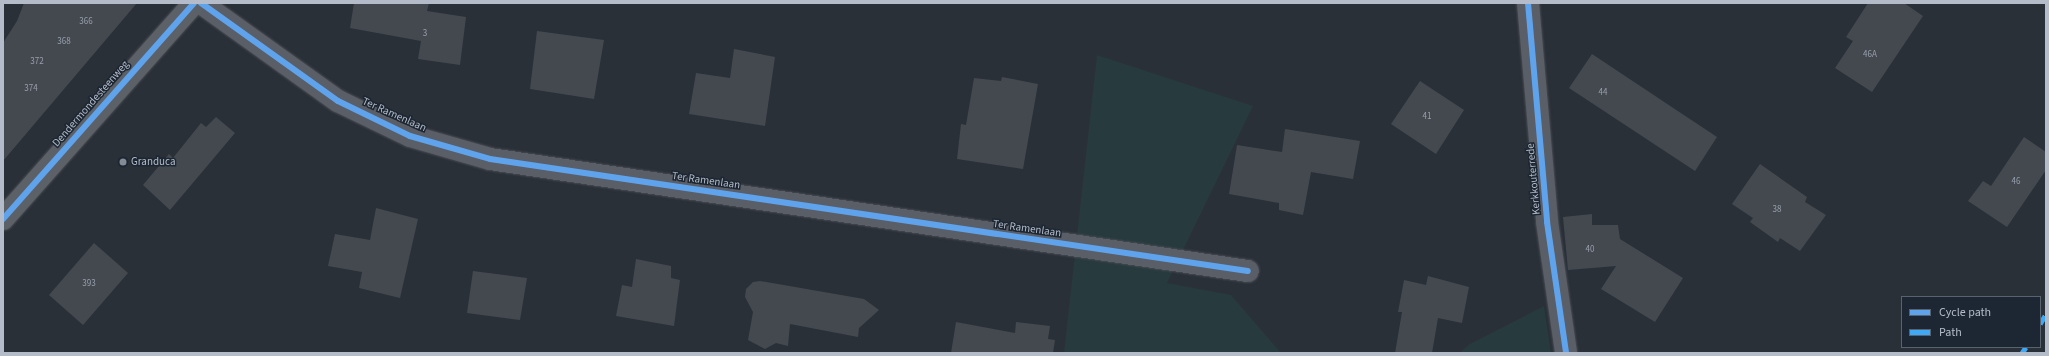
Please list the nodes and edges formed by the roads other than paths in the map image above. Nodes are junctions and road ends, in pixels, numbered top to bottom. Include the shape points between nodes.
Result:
1 (194, 3) edge
2 (201, 3) edge
3 (1528, 3) edge
4 (3, 219) edge
5 (1248, 271) dead end
6 (1566, 353) edge

1 - 4 main road, Dendermondesteenweg
2 - 5 street, Ter Ramenlaan via 338,101 410,136 490,159
3 - 6 street, Kerkkouterrede via 1548,222

